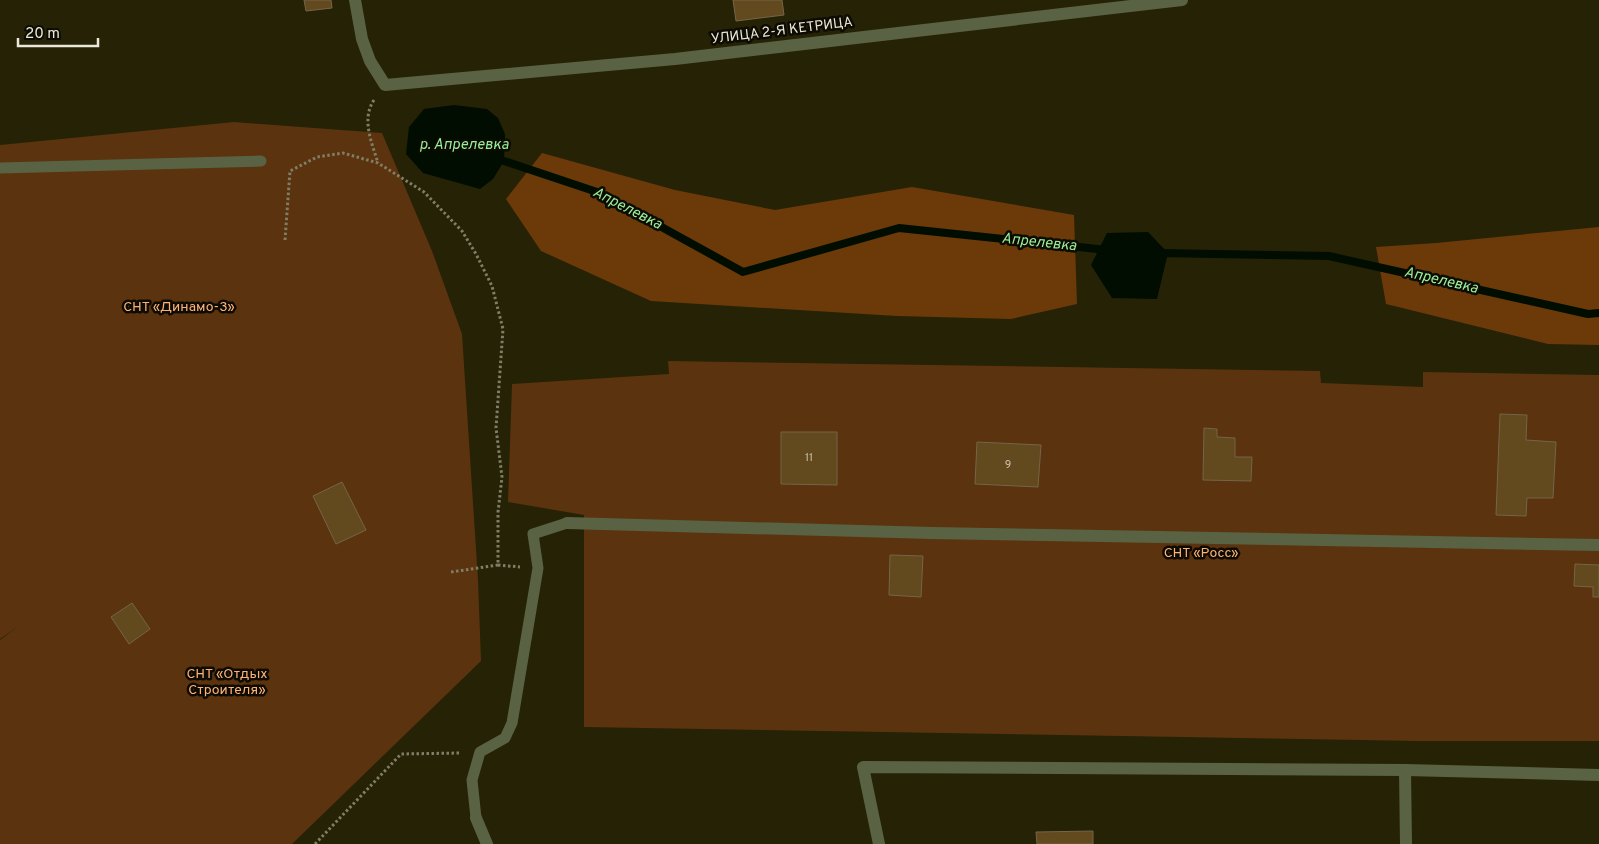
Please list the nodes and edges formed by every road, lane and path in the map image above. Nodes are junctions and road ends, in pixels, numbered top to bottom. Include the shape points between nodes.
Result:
1 (355, 0) edge
2 (1182, 0) edge
3 (367, 124) dead end
4 (261, 161) dead end
5 (378, 163) junction
6 (0, 168) edge
7 (285, 240) dead end
8 (568, 524) joint
9 (1599, 545) edge
10 (451, 572) dead end
11 (480, 752) junction
12 (1405, 770) junction
13 (1599, 775) edge
14 (476, 818) joint
15 (315, 844) edge
16 (487, 844) edge
17 (879, 844) edge
18 (1406, 844) edge

1 - 2 street, УЛИЦА 2-Я КЕТРИЦА via 362,40 385,85 675,59
3 - 5 path
4 - 6 lane
5 - 7 path via 343,154 317,157 290,171
5 - 10 path via 424,192 462,231 492,286 503,329 496,428 502,478 498,565
8 - 9 street
8 - 11 lane via 533,534 538,568 512,724 504,738
11 - 14 lane via 472,780
11 - 15 path via 401,754
12 - 13 street
12 - 17 street via 863,767
12 - 18 street
14 - 16 street

